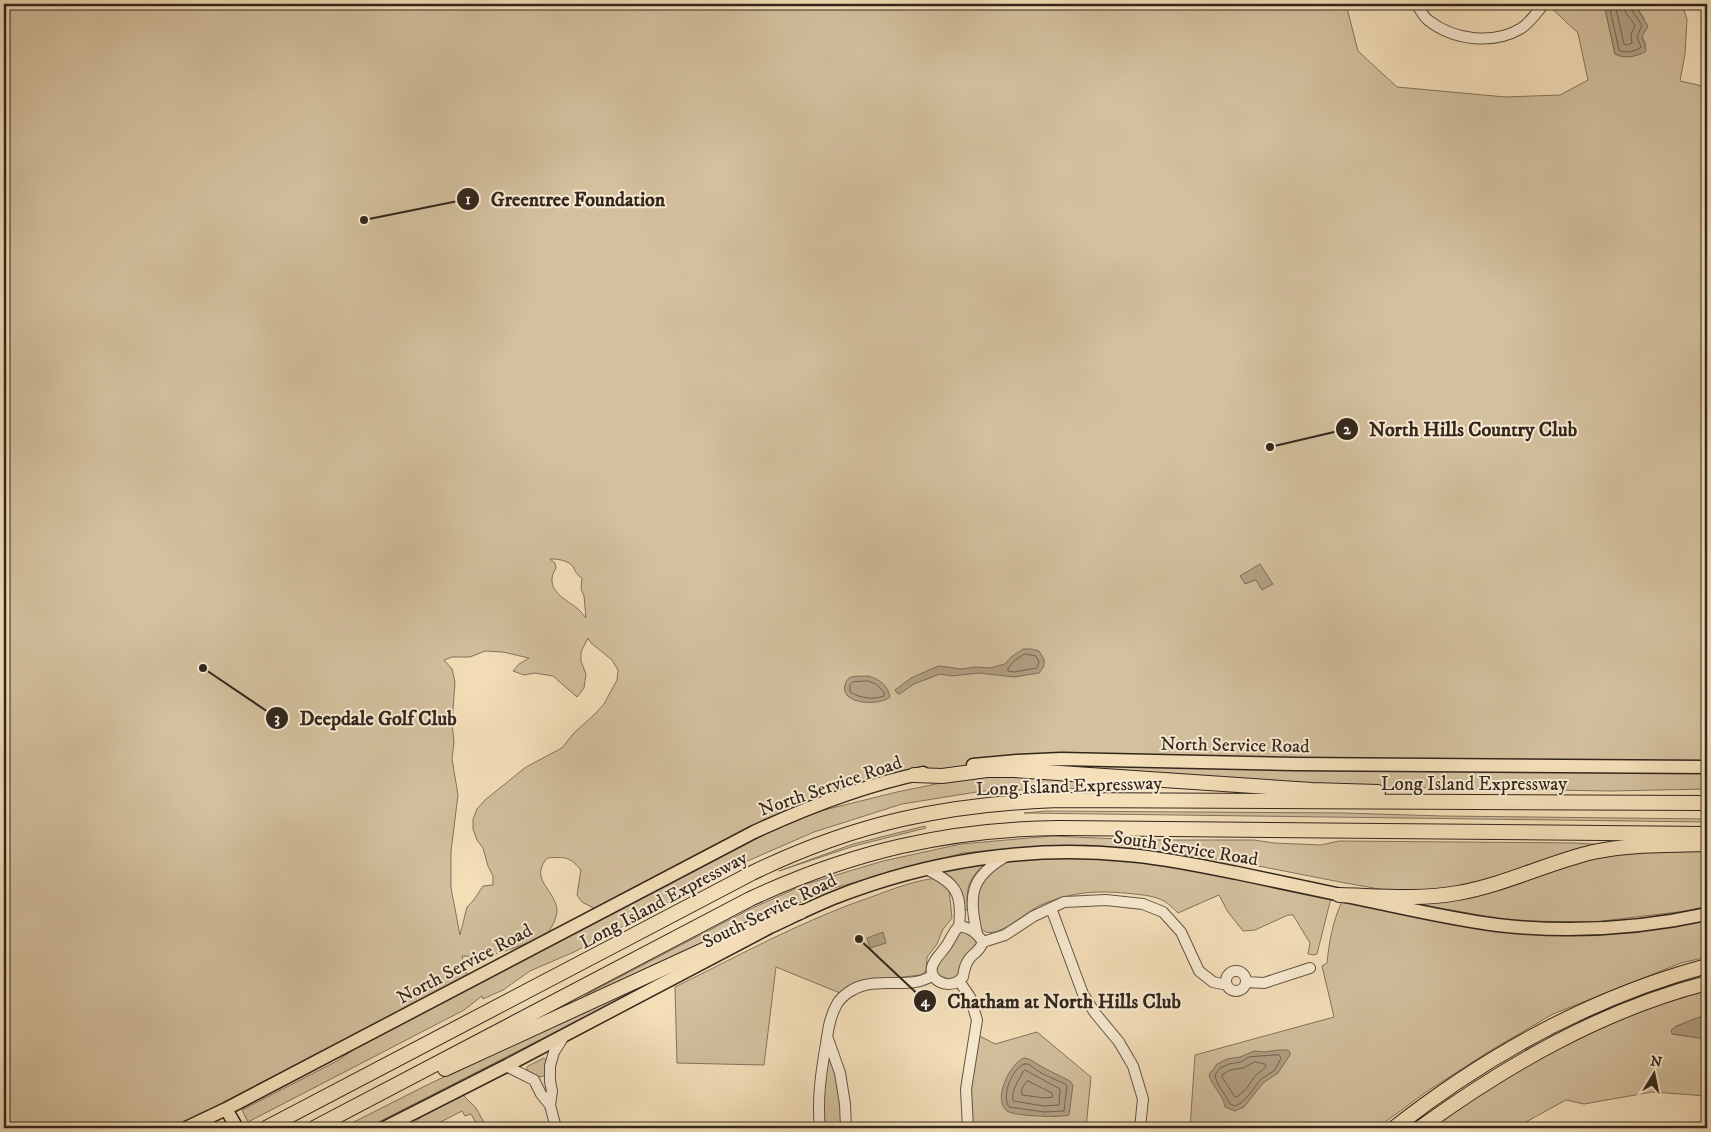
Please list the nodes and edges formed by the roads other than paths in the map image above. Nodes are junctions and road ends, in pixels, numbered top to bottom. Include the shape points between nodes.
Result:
1 (1416, 4) edge
2 (1544, 4) edge
3 (1707, 767) edge
4 (914, 775) junction
5 (1492, 801) junction
6 (1707, 803) edge
7 (1707, 834) edge
8 (1707, 844) edge
9 (1007, 855) junction
10 (926, 868) junction
11 (1339, 895) junction
12 (1051, 908) junction
13 (800, 912) junction
14 (1707, 914) edge
15 (958, 926) junction
16 (980, 938) junction
17 (1707, 966) edge
18 (1310, 968) dead end
19 (933, 975) junction
20 (959, 981) junction
21 (1246, 982) junction
22 (1707, 983) edge
23 (1227, 985) junction
24 (564, 1036) junction
25 (827, 1037) junction
26 (506, 1066) junction
27 (406, 1080) junction
28 (550, 1105) junction
29 (226, 1109) junction
30 (186, 1128) edge
31 (237, 1128) edge
32 (266, 1128) edge
33 (314, 1128) edge
34 (384, 1128) edge
35 (556, 1128) edge
36 (820, 1128) edge
37 (846, 1128) edge
38 (968, 1128) edge
39 (1140, 1128) edge
40 (1394, 1128) edge
41 (1420, 1128) edge

1 - 2 street via 1427,19 1452,34 1483,40 1502,37 1522,28
3 - 4 main road, North Service Road via 1044,759 987,763
4 - 5 highway via 1014,770 1332,792 1469,793
4 - 29 main road, North Service Road via 811,808 754,832
5 - 6 highway, Long Island Expressway
5 - 32 highway, Long Island Expressway via 1006,802 953,808 875,825 816,844 752,873
7 - 27 highway via 1060,828 980,832 927,839 848,859 766,891
8 - 11 highway via 1592,852 1501,882 1450,894 1410,897
9 - 10 main road, South Service Road
9 - 11 main road, South Service Road via 1073,852 1141,856
9 - 16 street via 984,872 973,891 972,908
10 - 13 main road, South Service Road via 862,887
10 - 15 street via 946,878 954,888 960,914
11 - 14 main road, South Service Road via 1463,920 1538,928 1631,926
12 - 16 street via 1005,935
12 - 23 street via 1064,902 1106,900 1143,904 1162,912 1180,932 1199,971 1213,982
12 - 39 street via 1083,994 1133,1066 1142,1100
13 - 24 main road, South Service Road
13 - 27 highway via 762,923 432,1075
15 - 16 street via 969,928
15 - 19 street via 935,960
16 - 20 street via 980,950 971,957
17 - 40 highway via 1637,988 1564,1020 1493,1059
18 - 21 street via 1264,983
19 - 20 street via 938,982 946,984
19 - 25 street via 926,980 866,984 852,990 838,1002
20 - 38 street via 970,997 976,1020 966,1090
21 - 23 street via 1237,991
21 - 23 street via 1242,973 1236,971 1228,976
22 - 41 highway via 1636,1006 1571,1035 1494,1078
24 - 26 main road, South Service Road
24 - 28 street via 550,1061
25 - 36 street via 819,1098
25 - 37 street via 840,1073
26 - 28 street via 534,1080
26 - 34 main road, South Service Road
27 - 33 highway
28 - 35 street
29 - 30 main road, North Service Road
29 - 31 main road

